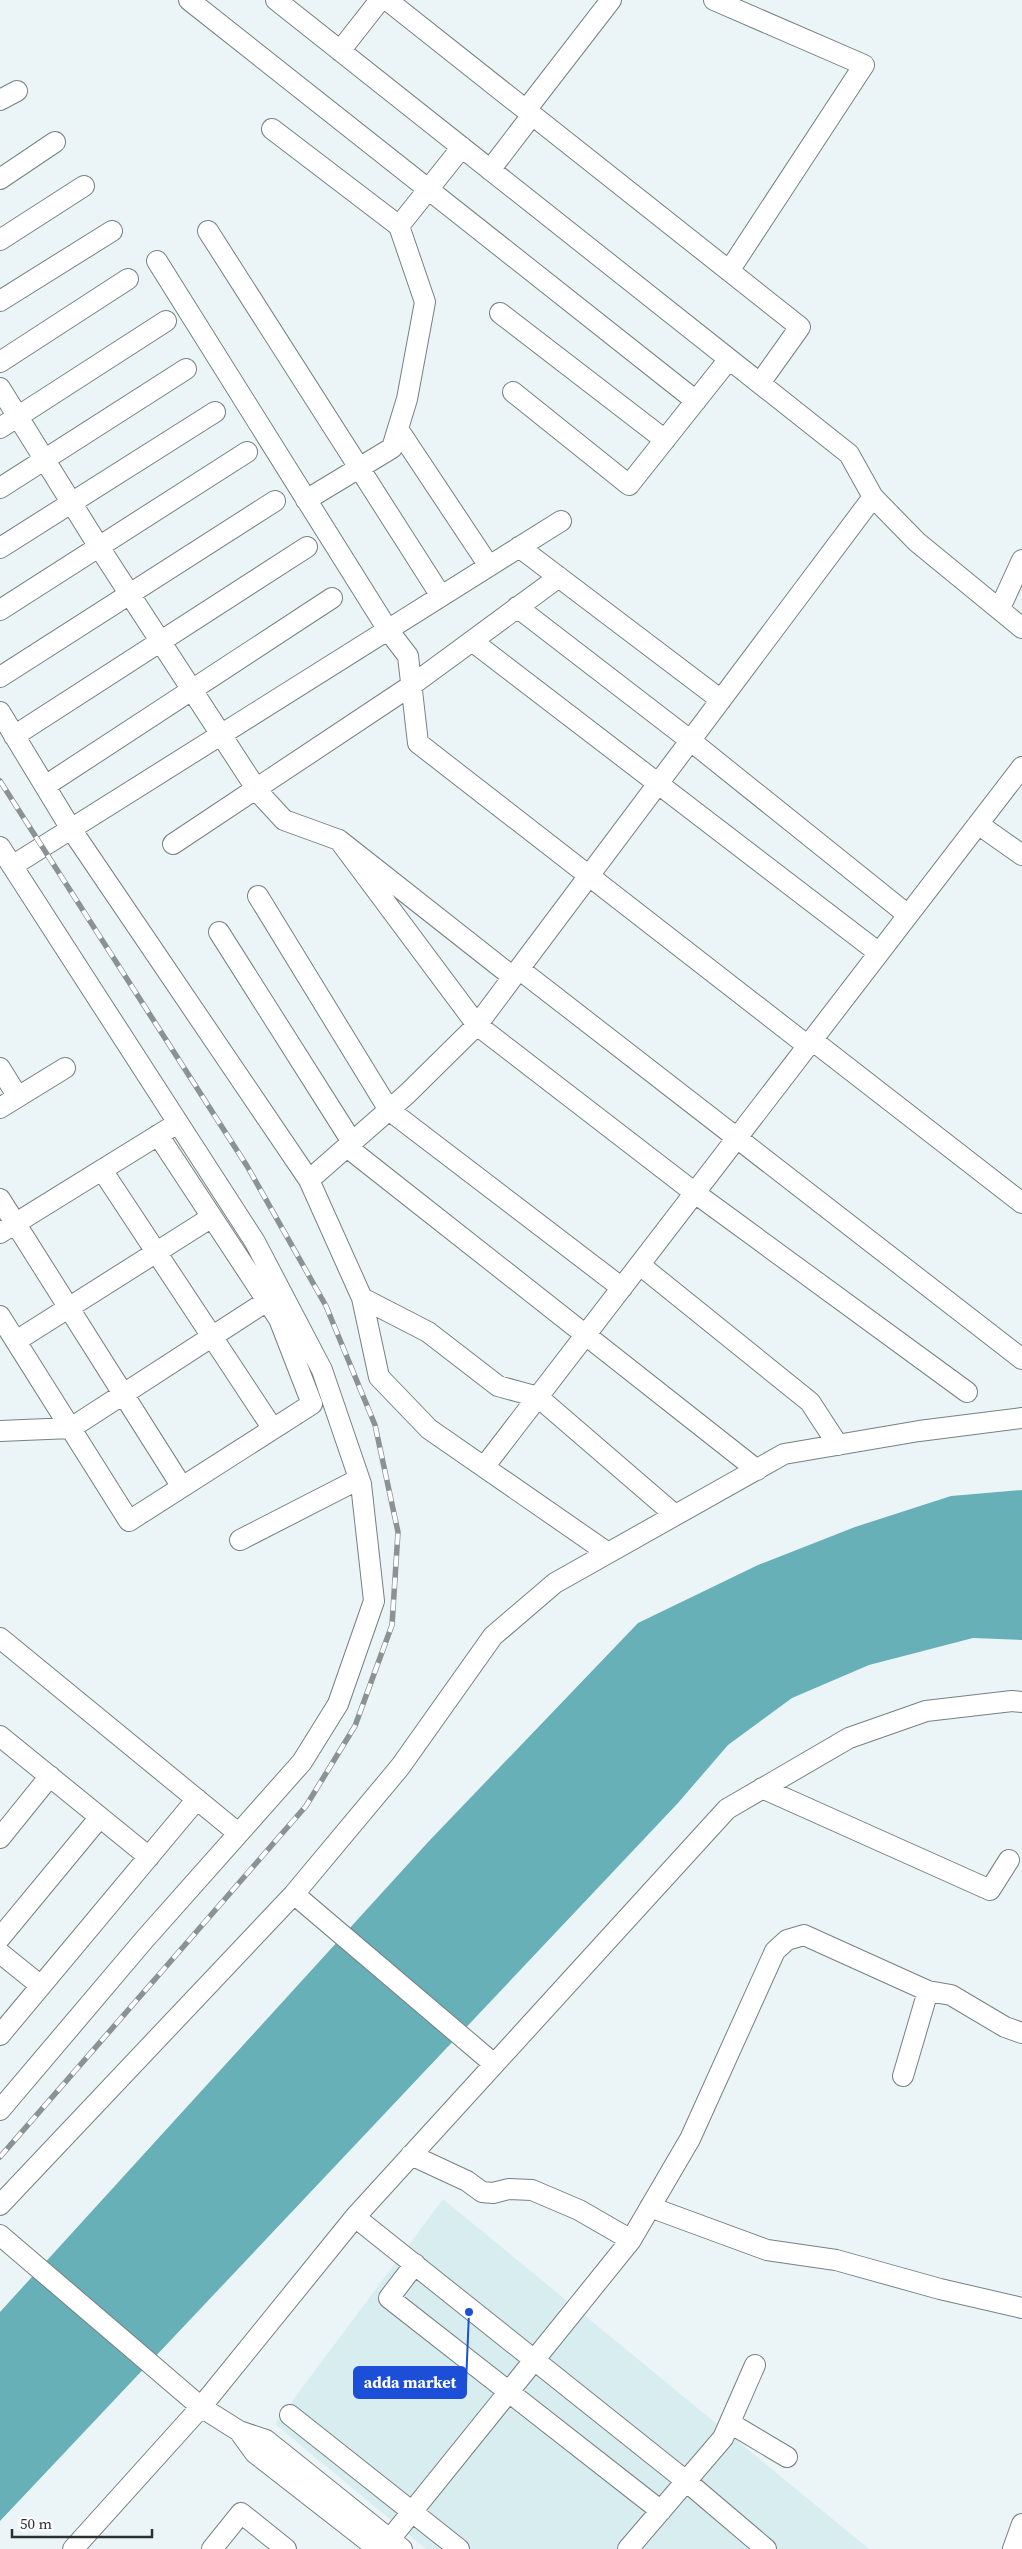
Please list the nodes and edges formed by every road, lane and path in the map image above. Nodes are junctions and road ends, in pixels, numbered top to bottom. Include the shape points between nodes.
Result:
1 (188, 0) edge
2 (276, 0) edge
3 (380, 0) edge
4 (387, 0) edge
5 (611, 0) edge
6 (714, 0) edge
7 (340, 51) junction
8 (529, 113) junction
9 (272, 129) dead end
10 (55, 142) dead end
11 (462, 147) junction
12 (490, 170) junction
13 (0, 179) edge
14 (84, 186) dead end
15 (427, 191) junction
16 (399, 226) junction
17 (112, 231) dead end
18 (208, 231) dead end
19 (0, 240) edge
20 (157, 261) dead end
21 (729, 271) junction
22 (128, 279) dead end
23 (0, 301) edge
24 (500, 313) dead end
25 (166, 321) dead end
26 (729, 359) junction
27 (0, 362) edge
28 (186, 369) dead end
29 (760, 383) junction
30 (0, 388) edge
31 (513, 392) dead end
32 (696, 401) junction
33 (214, 412) dead end
34 (18, 416) junction
35 (0, 428) edge
36 (398, 429) junction
37 (665, 440) junction
38 (247, 452) dead end
39 (46, 459) junction
40 (359, 468) junction
41 (0, 488) edge
42 (873, 497) junction
43 (306, 500) junction
44 (275, 501) dead end
45 (72, 502) junction
46 (561, 521) dead end
47 (99, 547) junction
48 (307, 547) dead end
49 (520, 547) junction
50 (0, 548) edge
51 (1022, 560) edge
52 (489, 566) junction
53 (558, 577) junction
54 (130, 594) junction
55 (441, 596) junction
56 (332, 598) dead end
57 (517, 607) junction
58 (1000, 608) junction
59 (0, 610) edge
60 (1022, 628) edge
61 (388, 630) junction
62 (161, 641) junction
63 (472, 641) junction
64 (0, 677) edge
65 (412, 685) junction
66 (192, 689) junction
67 (721, 700) junction
68 (0, 712) edge
69 (221, 735) junction
70 (14, 736) junction
71 (691, 741) junction
72 (1022, 767) edge
73 (658, 784) junction
74 (45, 786) junction
75 (256, 789) junction
76 (978, 824) junction
77 (71, 829) junction
78 (339, 840) junction
79 (173, 844) dead end
80 (0, 847) edge
81 (1022, 855) edge
82 (12, 866) junction
83 (590, 875) junction
84 (258, 896) dead end
85 (908, 915) junction
86 (219, 932) dead end
87 (880, 953) junction
88 (516, 973) junction
89 (477, 1025) junction
90 (810, 1043) junction
91 (0, 1068) edge
92 (65, 1068) dead end
93 (18, 1097) junction
94 (0, 1108) edge
95 (389, 1110) junction
96 (178, 1123) junction
97 (158, 1135) junction
98 (737, 1138) junction
99 (350, 1144) junction
100 (102, 1170) junction
101 (309, 1180) junction
102 (695, 1193) junction
103 (0, 1199) edge
104 (1022, 1203) edge
105 (212, 1217) junction
106 (8, 1228) edge
107 (156, 1252) junction
108 (640, 1265) junction
109 (622, 1288) junction
110 (362, 1298) junction
111 (267, 1301) junction
112 (69, 1308) junction
113 (0, 1316) edge
114 (212, 1336) junction
115 (585, 1336) junction
116 (16, 1341) junction
117 (1022, 1359) edge
118 (968, 1392) dead end
119 (123, 1394) junction
120 (538, 1397) junction
121 (1022, 1418) edge
122 (71, 1428) junction
123 (273, 1429) junction
124 (0, 1431) edge
125 (838, 1445) junction
126 (484, 1467) junction
127 (757, 1470) junction
128 (359, 1479) junction
129 (182, 1487) junction
130 (675, 1515) junction
131 (240, 1540) dead end
132 (608, 1553) junction
133 (2, 1645) edge
134 (1022, 1702) edge
135 (0, 1736) edge
136 (50, 1776) junction
137 (762, 1788) junction
138 (197, 1799) junction
139 (100, 1817) junction
140 (238, 1833) junction
141 (0, 1838) edge
142 (149, 1858) junction
143 (1009, 1860) dead end
144 (294, 1894) junction
145 (0, 1938) edge
146 (0, 1953) edge
147 (41, 1986) junction
148 (928, 1991) junction
149 (1022, 2033) edge
150 (0, 2035) edge
151 (494, 2064) junction
152 (903, 2076) dead end
153 (0, 2110) edge
154 (411, 2155) junction
155 (0, 2205) edge
156 (650, 2208) junction
157 (355, 2217) junction
158 (5, 2239) edge
159 (630, 2240) junction
160 (415, 2264) junction
161 (1022, 2308) edge
162 (534, 2360) junction
163 (755, 2365) dead end
164 (509, 2392) junction
165 (201, 2407) junction
166 (290, 2415) dead end
167 (730, 2424) junction
168 (787, 2457) dead end
169 (686, 2481) junction
170 (661, 2511) junction
171 (412, 2512) junction
172 (1022, 2524) edge
173 (388, 2547) edge
174 (284, 2548) edge
175 (73, 2549) edge
176 (212, 2549) edge
177 (459, 2549) edge
178 (628, 2549) edge
179 (766, 2549) edge
180 (1013, 2549) edge

1 - 15 street
2 - 7 street
3 - 7 street
4 - 8 street
5 - 8 street
6 - 21 street via 864,65
7 - 11 street
8 - 12 street
8 - 21 street
9 - 16 street
10 - 13 street
11 - 12 street
11 - 15 street
12 - 26 street
14 - 19 street
15 - 16 street
15 - 32 street
16 - 36 street via 425,302 408,399
17 - 23 street
18 - 40 street
20 - 43 street
21 - 29 street via 800,327
22 - 27 street
24 - 37 street
25 - 34 street
26 - 29 street
26 - 32 street
28 - 39 street
29 - 42 street via 849,454
30 - 34 street
31 - 37 street via 629,485
32 - 37 street
33 - 45 street
34 - 35 street
34 - 39 street
36 - 40 street via 392,448
36 - 52 street
38 - 47 street
39 - 41 street
39 - 45 street
40 - 43 street
40 - 55 street
42 - 58 street via 917,542
42 - 67 street
43 - 61 street
44 - 54 street
45 - 47 street
45 - 50 street
46 - 49 street
47 - 54 street
47 - 59 street
48 - 62 street
49 - 52 street
49 - 53 street
51 - 58 street
52 - 55 street
53 - 57 street
53 - 67 street
54 - 62 street
54 - 64 street
55 - 61 street
56 - 66 street
57 - 63 street
57 - 71 street
58 - 60 street
61 - 65 street via 408,656
61 - 69 street
62 - 66 street
62 - 70 street
63 - 65 street
63 - 73 street
65 - 75 street
65 - 83 street via 418,743
66 - 69 street
66 - 74 street
67 - 71 street
68 - 70 street
69 - 75 street
69 - 77 street
70 - 74 street
71 - 73 street
71 - 85 street
72 - 76 street
73 - 83 street
73 - 87 street
74 - 77 street
75 - 78 street via 284,820
75 - 79 street
76 - 81 street
76 - 85 street
77 - 82 street
77 - 101 street
78 - 88 street
78 - 89 street
80 - 82 street
82 - 96 street
83 - 88 street
83 - 90 street
84 - 95 street
85 - 87 street
86 - 99 street
87 - 90 street
88 - 89 street
88 - 98 street
89 - 95 street
89 - 102 street
90 - 98 street
90 - 104 street
91 - 93 street
92 - 93 street
93 - 94 street
95 - 99 street
95 - 109 street
96 - 97 street
96 - 128 street via 255,1242 322,1370
97 - 100 street
97 - 105 street
98 - 102 street
98 - 117 street
99 - 101 street
99 - 115 street
100 - 106 street
100 - 107 street
101 - 110 street
102 - 108 street
102 - 118 street
103 - 106 street
105 - 107 street
105 - 111 street
106 - 112 street
107 - 112 street
107 - 114 street
108 - 109 street
108 - 125 street via 810,1402
109 - 115 street
110 - 120 street via 428,1332 498,1386
110 - 126 street via 379,1377 429,1429
111 - 114 street
111 - 123 street via 279,1319 312,1404
112 - 116 street
112 - 119 street
113 - 116 street
114 - 119 street
114 - 123 street
115 - 120 street
115 - 127 street
116 - 122 street
119 - 122 street
119 - 129 street
120 - 126 street
120 - 130 street
121 - 125 street
122 - 124 street
122 - 129 street via 130,1521
123 - 129 street
125 - 127 street via 784,1454
126 - 132 street
127 - 130 street
128 - 131 street
128 - 140 street via 374,1601 338,1704 302,1762
130 - 132 street
132 - 144 street via 555,1583 493,1636 400,1767
133 - 138 street
134 - 137 street via 926,1711 849,1738
135 - 136 street
136 - 139 street
136 - 141 street
137 - 143 street via 990,1890
137 - 151 street via 727,1809
138 - 140 street
138 - 142 street
139 - 142 street
139 - 145 street
140 - 153 street
142 - 147 street
144 - 151 street
144 - 155 street
146 - 147 street
147 - 150 street
148 - 149 street via 951,1995
148 - 152 street
148 - 156 street via 804,1935 787,1940 774,1951 690,2139
151 - 154 street
154 - 157 street
154 - 159 street via 467,2181 482,2192 532,2190 579,2210
156 - 159 street
156 - 161 street via 767,2250 836,2260
157 - 160 street
157 - 165 street
158 - 165 street
159 - 162 street
160 - 162 street
160 - 164 street via 389,2298
162 - 164 street
162 - 169 street
163 - 167 street
164 - 170 street
164 - 171 street
165 - 173 street via 239,2431 255,2452
165 - 175 street
166 - 171 street
167 - 168 street
167 - 169 street via 723,2438
169 - 170 street
169 - 179 street
170 - 178 street
171 - 173 street
171 - 177 street
172 - 180 street
174 - 176 street via 241,2513

